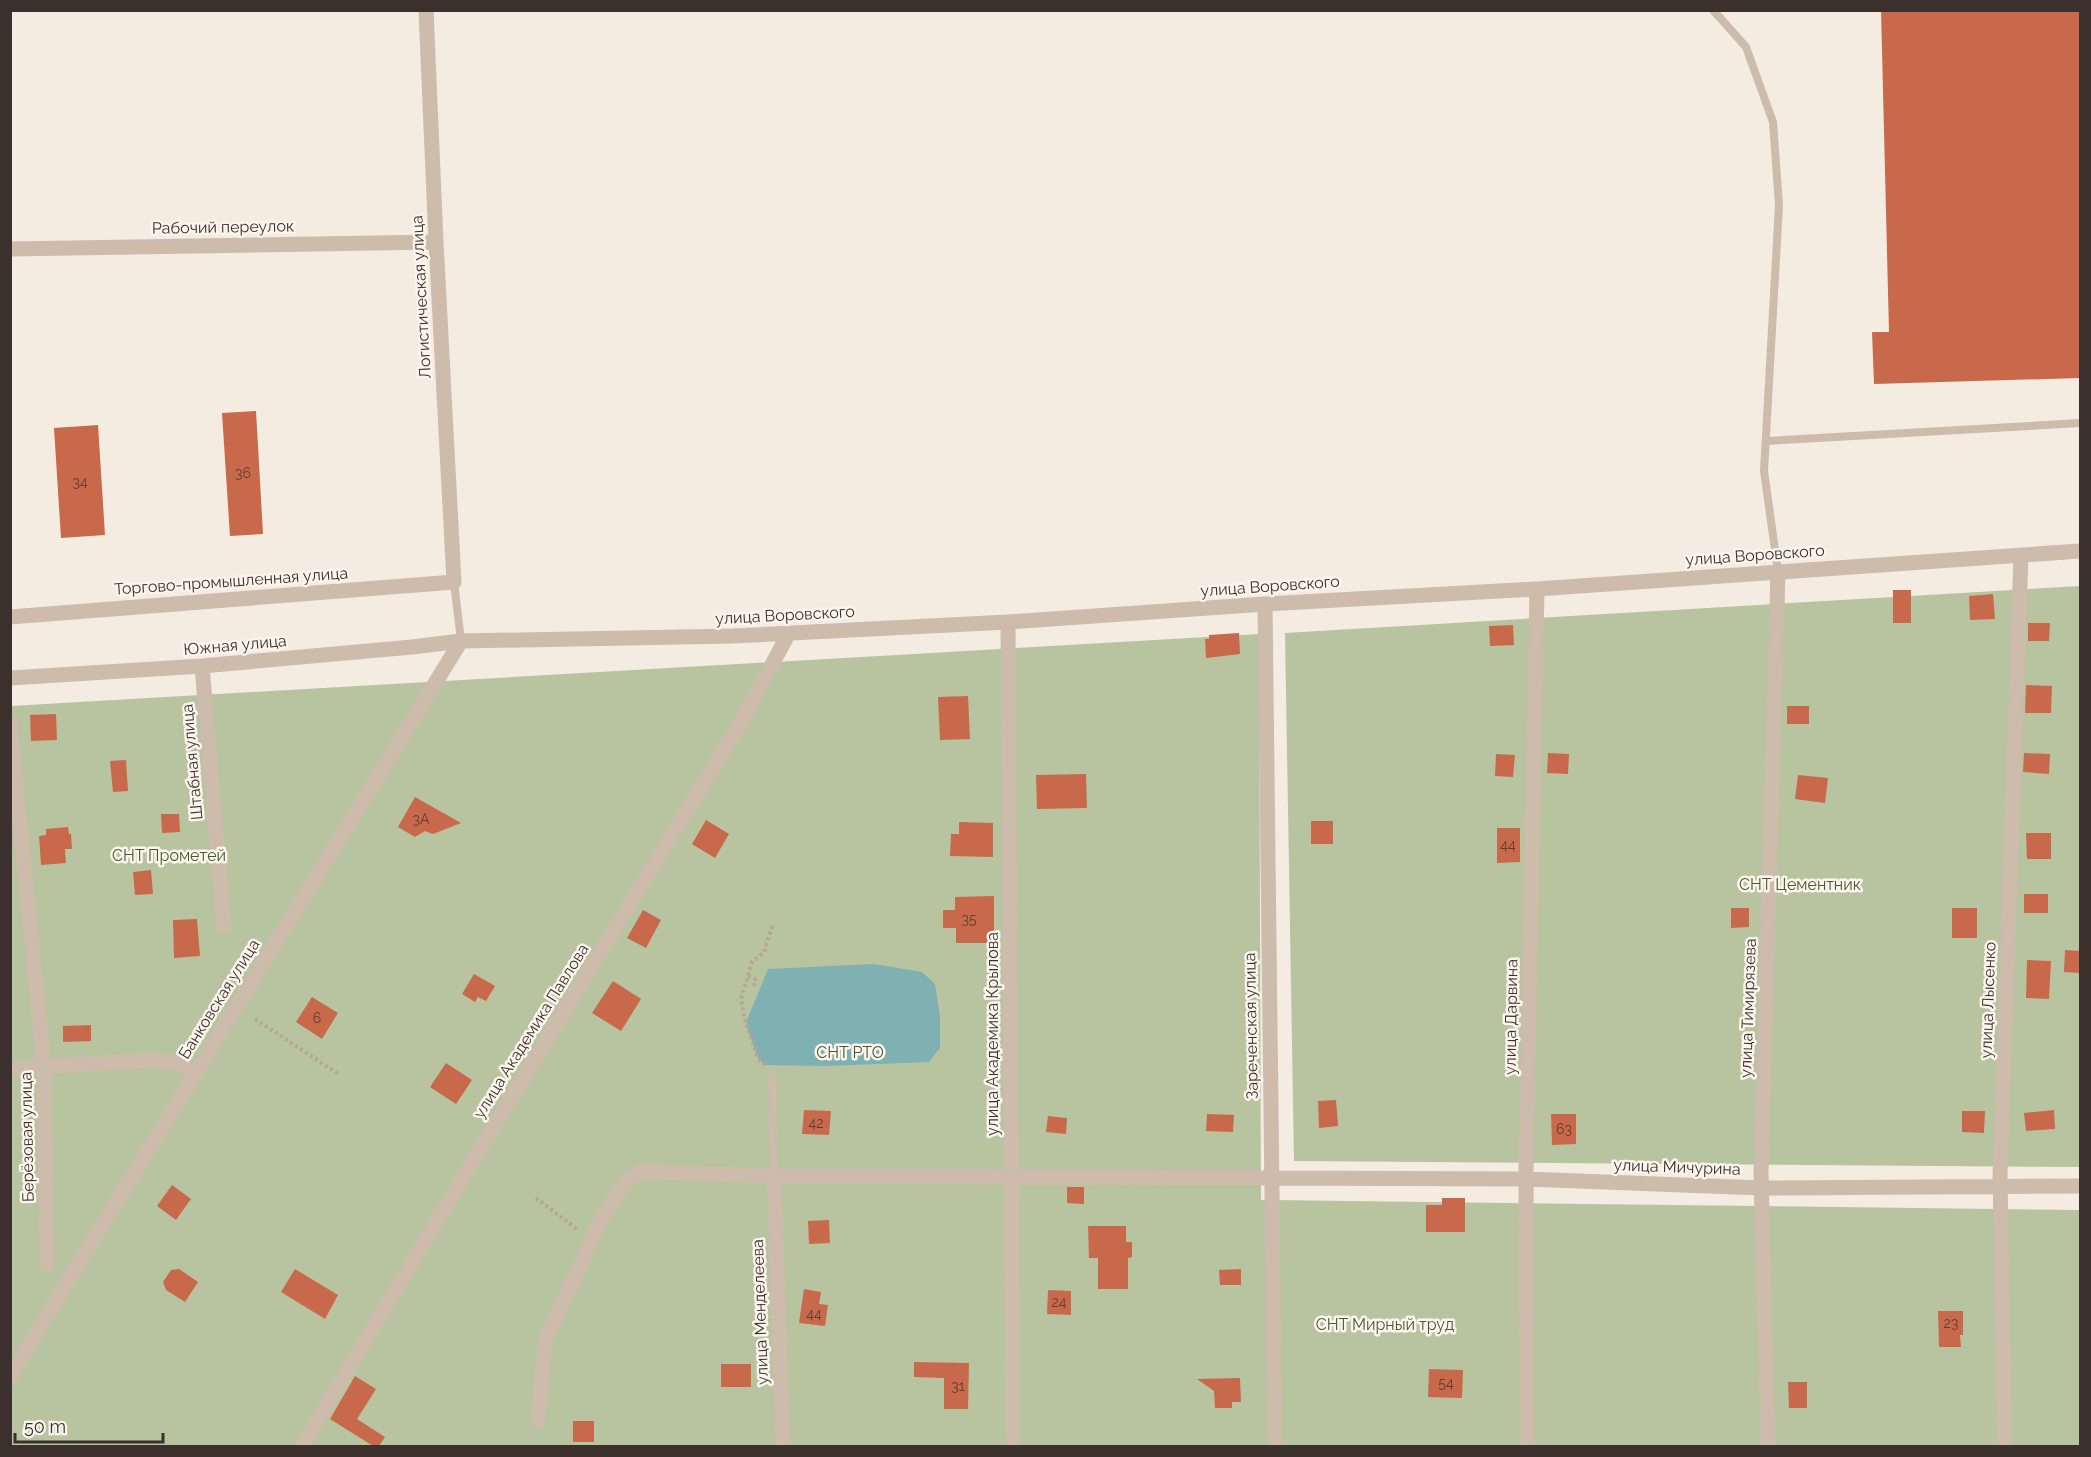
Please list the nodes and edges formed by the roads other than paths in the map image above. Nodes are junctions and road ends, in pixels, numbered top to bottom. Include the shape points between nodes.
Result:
1 (426, 10) edge
2 (1713, 10) edge
3 (436, 242) junction
4 (10, 249) edge
5 (2080, 423) edge
6 (1766, 441) junction
7 (2080, 551) edge
8 (2020, 555) junction
9 (1778, 571) junction
10 (454, 582) junction
11 (1536, 589) junction
12 (1265, 604) junction
13 (10, 617) edge
14 (1008, 622) junction
15 (789, 633) junction
16 (461, 641) junction
17 (202, 666) junction
18 (10, 678) edge
19 (10, 722) edge
20 (224, 927) dead end
21 (44, 1067) junction
22 (10, 1069) edge
23 (194, 1075) junction
24 (772, 1076) dead end
25 (774, 1176) junction
26 (1011, 1176) junction
27 (1272, 1178) junction
28 (1526, 1179) junction
29 (2000, 1185) junction
30 (2080, 1186) edge
31 (1761, 1188) junction
32 (47, 1264) dead end
33 (10, 1378) edge
34 (538, 1421) dead end
35 (302, 1446) edge
36 (783, 1446) edge
37 (1013, 1446) edge
38 (1275, 1446) edge
39 (1527, 1446) edge
40 (1768, 1446) edge
41 (2006, 1446) edge

1 - 3 street, Логистическая улица
2 - 6 lane via 1746,47 1773,122 1779,205
3 - 4 street, Рабочий переулок
3 - 10 street, Логистическая улица
5 - 6 lane
6 - 9 lane via 1764,471
7 - 8 street, улица Воровского
8 - 9 street, улица Воровского
8 - 29 street, улица Лысенко
9 - 11 street, улица Воровского
9 - 31 street, улица Тимирязева
10 - 13 street, Торгово-промышленная улица
10 - 16 lane
11 - 12 street, улица Воровского
11 - 28 street, улица Дарвина
12 - 14 street, улица Воровского
12 - 27 street, Зареченская улица
14 - 15 street, улица Воровского
14 - 26 street, улица Академика Крылова
15 - 16 street, улица Воровского
15 - 35 street, улица Академика Павлова via 741,722
16 - 17 street, Южная улица
16 - 23 street, Банковская улица
17 - 18 street, Южная улица
17 - 20 street, Штабная улица
19 - 21 street, Берёзовая улица
21 - 22 street
21 - 23 street via 152,1060 179,1063
21 - 32 street, Берёзовая улица
23 - 33 street, Банковская улица
24 - 25 lane
25 - 26 street, улица Мичурина
25 - 34 street, улица Мичурина via 639,1172 626,1181 591,1240 545,1341
25 - 36 street, улица Менделеева
26 - 27 street, улица Мичурина
26 - 37 street, улица Академика Крылова
27 - 28 street, улица Мичурина
27 - 38 street, Зареченская улица
28 - 31 street, улица Мичурина
28 - 39 street, улица Дарвина
29 - 30 street, улица Мичурина
29 - 31 street, улица Мичурина
29 - 41 street, улица Лысенко
31 - 40 street, улица Тимирязева

